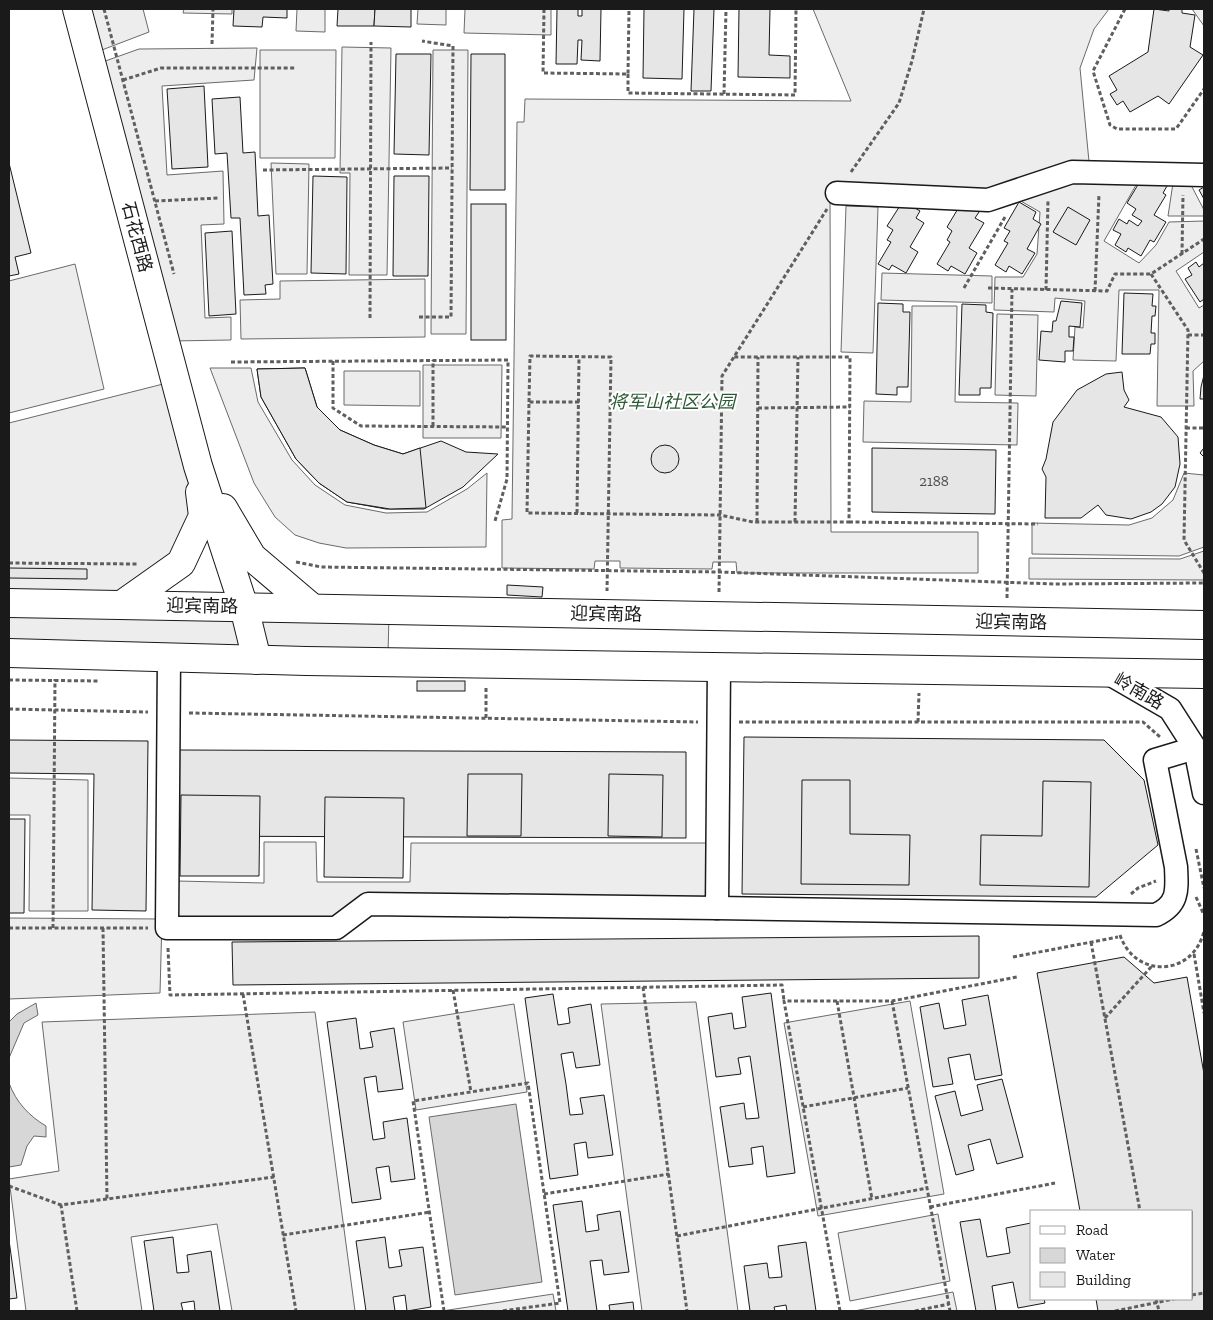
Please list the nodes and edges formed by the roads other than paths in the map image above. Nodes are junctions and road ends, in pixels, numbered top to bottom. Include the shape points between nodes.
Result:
1 (77, 9) edge
2 (1194, 174) edge
3 (837, 193) dead end
4 (198, 466) junction
5 (9, 603) edge
6 (123, 604) junction
7 (244, 607) junction
8 (312, 608) junction
9 (1204, 625) edge
10 (9, 654) edge
11 (169, 657) junction
12 (257, 660) junction
13 (719, 666) junction
14 (1105, 671) junction
15 (1204, 674) edge
16 (1186, 751) junction
17 (1204, 793) edge
18 (717, 908) junction

1 - 4 main road, 石花西路
2 - 3 street via 1072,172 988,200
4 - 6 main road via 203,516 181,563
4 - 7 main road
4 - 8 main road via 252,557
5 - 6 main road, 迎宾南路
6 - 7 main road, 迎宾南路
7 - 8 main road, 迎宾南路
7 - 12 main road
8 - 9 main road, 迎宾南路
10 - 11 main road
11 - 12 main road
11 - 18 street via 167,928 336,928 368,904
12 - 13 main road
13 - 14 main road
13 - 18 street
14 - 15 main road
14 - 16 street, 岭南路 via 1170,709
16 - 17 street, 岭南路
16 - 18 street via 1155,760 1177,875 1176,894 1168,909 1156,915

